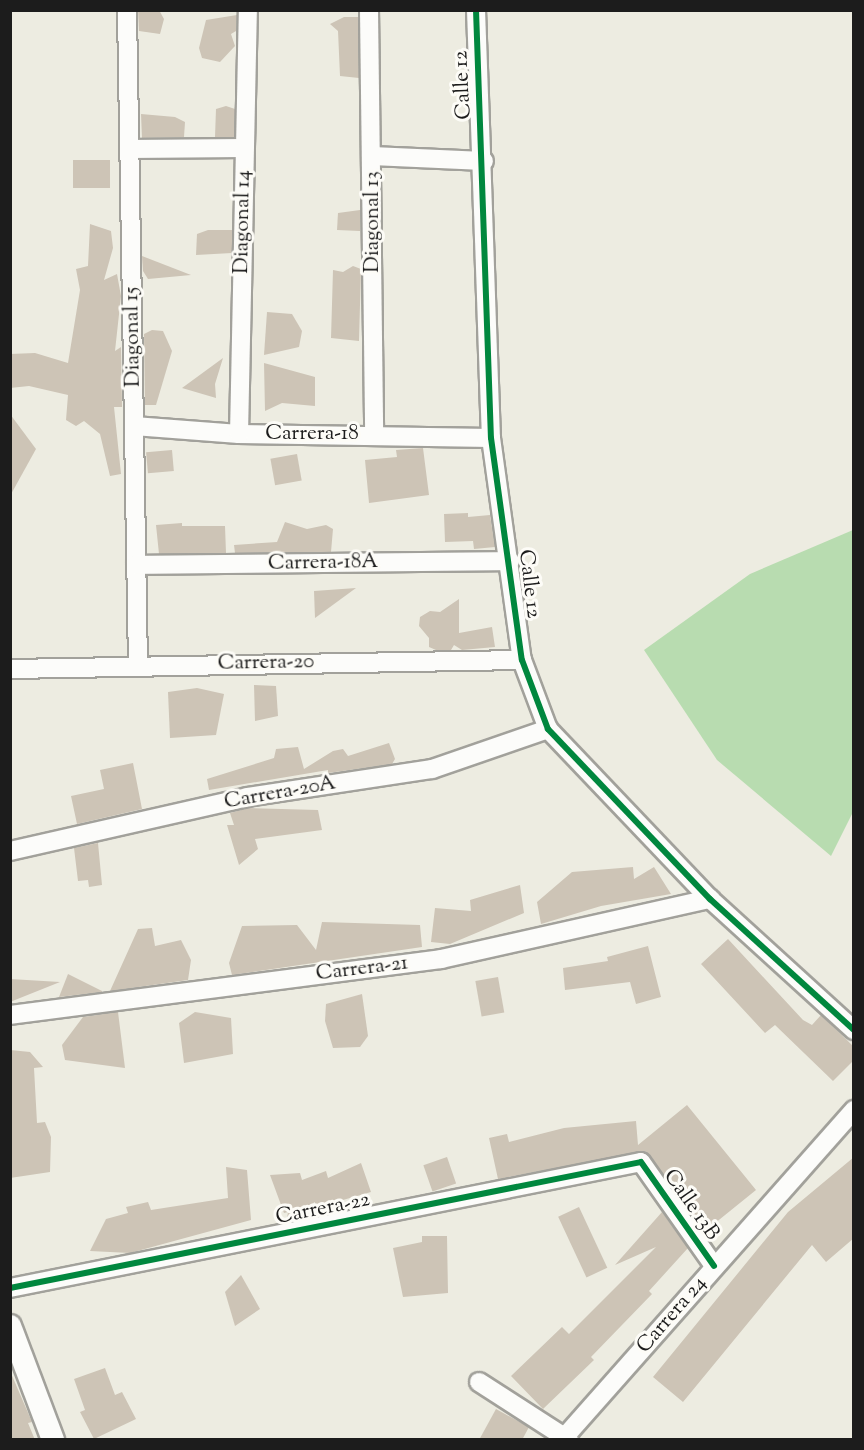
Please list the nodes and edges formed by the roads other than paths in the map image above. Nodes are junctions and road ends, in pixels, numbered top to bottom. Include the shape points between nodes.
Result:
1 (127, 10) edge
2 (248, 10) edge
3 (369, 10) edge
4 (476, 10) edge
5 (244, 148) junction
6 (129, 149) junction
7 (372, 156) junction
8 (484, 161) junction
9 (134, 426) junction
10 (239, 434) junction
11 (374, 434) junction
12 (491, 438) junction
13 (510, 561) junction
14 (136, 566) junction
15 (522, 660) junction
16 (138, 664) junction
17 (10, 669) edge
18 (548, 729) junction
19 (10, 851) edge
20 (710, 899) junction
21 (10, 1015) edge
22 (854, 1030) edge
23 (854, 1110) edge
24 (641, 1162) joint
25 (714, 1266) junction
26 (10, 1288) edge
27 (10, 1326) edge
28 (479, 1382) dead end
29 (565, 1439) edge
30 (53, 1440) edge

1 - 6 street, Diagonal 15
2 - 5 street, Diagonal 14
3 - 7 street, Diagonal 13
4 - 8 street, Calle 12
5 - 6 street
5 - 10 street, Diagonal 14
6 - 9 street, Diagonal 15
7 - 8 street
7 - 11 street, Diagonal 13
8 - 12 street, Calle 12
9 - 10 street, Carrera-18
9 - 14 street, Diagonal 15
10 - 11 street, Carrera-18
11 - 12 street, Carrera-18
12 - 13 street, Calle 12
13 - 14 street, Carrera-18A
13 - 15 street, Calle 12
14 - 16 street, Diagonal 15
15 - 16 street, Carrera-20
15 - 18 street, Calle 12
16 - 17 street, Carrera-20
18 - 19 street, Carrera-20A via 432,769 247,797
18 - 20 street, Calle 12
20 - 21 street, Carrera-21 via 441,959
20 - 22 street, Calle 12
23 - 25 street, Carrera 24
24 - 25 street, Calle 13B
24 - 26 street, Carrera-22
25 - 29 street, Carrera 24
27 - 30 street
28 - 29 street

